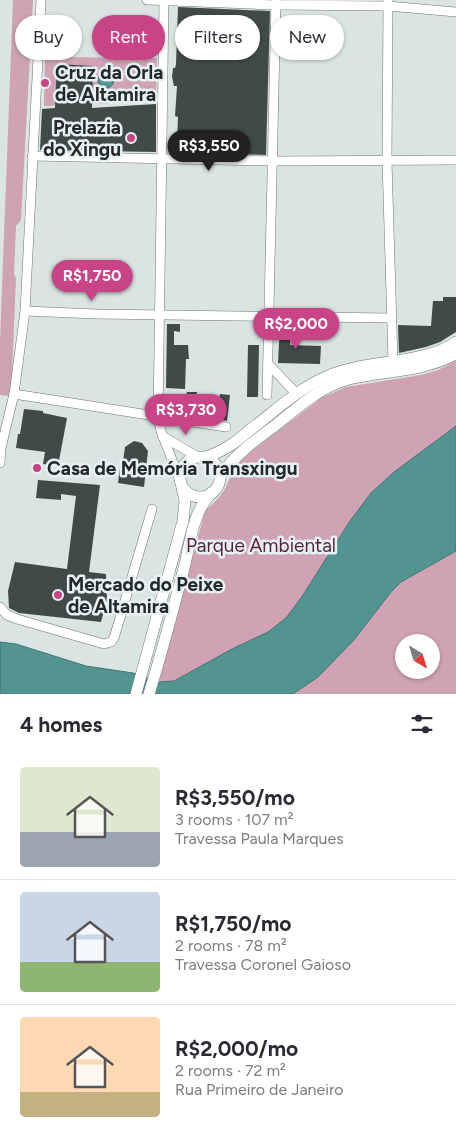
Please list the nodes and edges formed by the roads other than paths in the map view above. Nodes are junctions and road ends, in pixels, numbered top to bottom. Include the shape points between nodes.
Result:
1 (41, 0) edge
2 (147, 0) edge
3 (164, 0) edge
4 (276, 3) edge
5 (388, 3) edge
6 (456, 12) edge
7 (32, 156) junction
8 (161, 158) junction
9 (456, 160) edge
10 (273, 161) junction
11 (387, 161) junction
12 (24, 311) junction
13 (159, 315) junction
14 (269, 317) junction
15 (391, 318) junction
16 (456, 342) edge
17 (456, 354) edge
18 (393, 361) junction
19 (268, 364) junction
20 (14, 394) junction
21 (297, 394) junction
22 (267, 395) dead end
23 (158, 418) junction
24 (226, 427) dead end
25 (162, 436) junction
26 (202, 457) junction
27 (0, 463) edge
28 (220, 476) junction
29 (181, 484) junction
30 (211, 493) junction
31 (152, 509) dead end
32 (0, 607) edge
33 (136, 694) edge
34 (149, 694) edge

1 - 7 street
2 - 3 street
3 - 4 street
3 - 8 street
4 - 5 street
4 - 10 street
5 - 6 street
5 - 11 street
7 - 8 street
7 - 12 street
8 - 10 street
8 - 13 street
9 - 11 street
10 - 11 street
10 - 14 street
11 - 15 street
12 - 13 street
12 - 20 street
13 - 14 street
13 - 23 street
14 - 15 street
14 - 19 street
15 - 18 street
16 - 18 main road via 429,354
17 - 28 main road via 435,364 362,376 328,386 252,443
18 - 21 main road via 342,371
19 - 21 street
19 - 22 street
20 - 23 street
20 - 27 street
21 - 26 main road via 230,447
23 - 24 street
23 - 25 street
25 - 26 street
25 - 29 street
26 - 28 main road via 216,464
26 - 29 main road via 192,458 182,468
28 - 30 main road
29 - 30 main road via 192,495 199,497
29 - 33 main road via 185,501 183,521
30 - 34 main road via 198,511
31 - 32 street via 114,638 110,642 104,644 7,616

